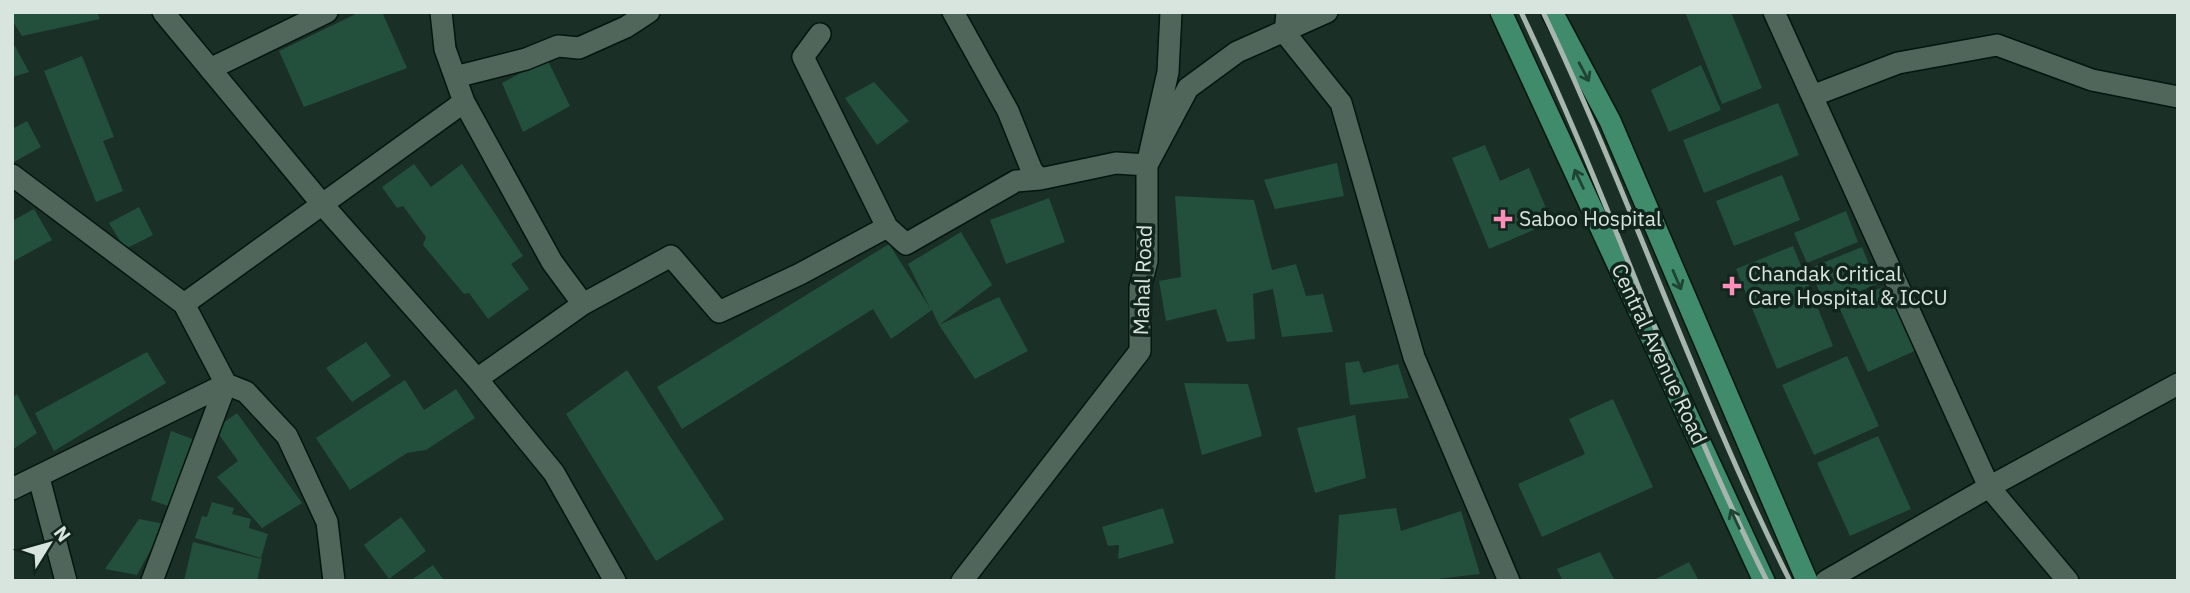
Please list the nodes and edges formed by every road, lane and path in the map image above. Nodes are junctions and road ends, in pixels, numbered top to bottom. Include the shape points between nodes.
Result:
1 (163, 12) edge
2 (327, 12) edge
3 (441, 12) edge
4 (649, 12) edge
5 (953, 12) edge
6 (1171, 12) edge
7 (1327, 12) edge
8 (1502, 12) edge
9 (1552, 12) edge
10 (1774, 12) edge
11 (1286, 23) edge
12 (820, 34) dead end
13 (210, 69) junction
14 (455, 77) junction
15 (1812, 96) junction
16 (2178, 97) edge
17 (464, 102) junction
18 (1147, 165) junction
19 (12, 175) edge
20 (1040, 179) junction
21 (322, 204) junction
22 (887, 227) junction
23 (184, 304) junction
24 (583, 304) junction
25 (477, 379) junction
26 (226, 384) junction
27 (2178, 384) edge
28 (39, 478) junction
29 (1989, 487) junction
30 (12, 489) edge
31 (66, 581) edge
32 (152, 581) edge
33 (334, 581) edge
34 (615, 581) edge
35 (962, 581) edge
36 (1509, 581) edge
37 (1764, 581) edge
38 (1807, 581) edge
39 (1826, 581) edge
40 (2068, 581) edge

1 - 13 street
2 - 13 street
3 - 14 street via 445,49
4 - 14 street via 579,48 558,46
5 - 20 street
6 - 18 street via 1168,72
7 - 11 street, Mahal Road
37 -> 8 main road, Central Avenue Road
9 -> 38 main road via 1610,121
10 - 15 street
11 - 18 street, Mahal Road via 1188,88
11 - 36 street via 1340,103 1414,357
12 - 22 street via 803,57
13 - 21 street
14 - 17 street
15 - 16 street via 1898,63 1997,45 2092,80
15 - 29 street
17 - 21 street
17 - 24 street via 552,262
18 - 20 street via 1116,163
18 - 35 street, Mahal Road via 1147,261 1140,288 1140,351
19 - 23 street
20 - 22 street via 1016,181 906,244
21 - 23 street
21 - 25 street
22 - 24 street via 719,312 671,256
23 - 26 street
24 - 25 street
25 - 34 street via 554,474
26 - 28 street
26 - 32 street
26 - 33 street via 246,392 288,436 327,522
27 - 29 street
28 - 30 street
28 - 31 street
29 - 39 street
29 - 40 street

